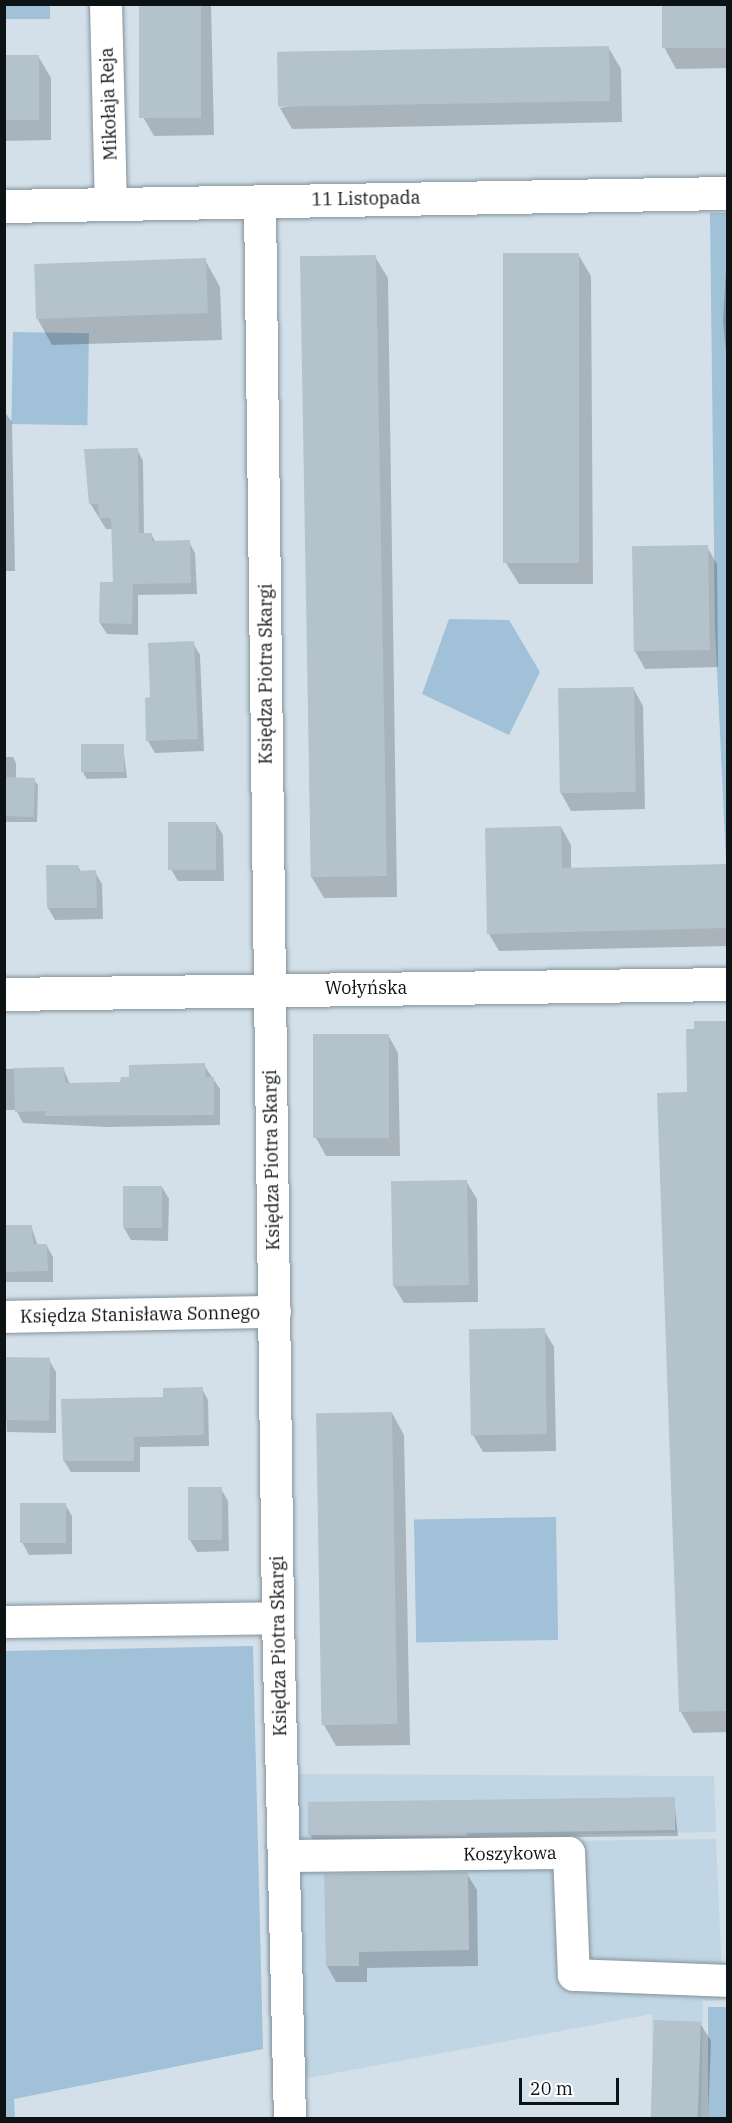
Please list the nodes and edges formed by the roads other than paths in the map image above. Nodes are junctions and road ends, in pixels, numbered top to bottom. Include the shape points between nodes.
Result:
1 (106, 4) edge
2 (728, 193) edge
3 (260, 202) junction
4 (111, 204) junction
5 (4, 206) edge
6 (728, 984) edge
7 (270, 988) junction
8 (4, 994) edge
9 (274, 1312) junction
10 (4, 1317) edge
11 (278, 1618) junction
12 (4, 1622) edge
13 (284, 1856) junction
14 (728, 1981) edge
15 (290, 2118) edge

1 - 4 street, Mikołaja Reja
2 - 3 street, 11 Listopada
3 - 4 street, 11 Listopada
3 - 7 street, Księdza Piotra Skargi
4 - 5 street, 11 Listopada
6 - 7 street, Wołyńska
7 - 8 street, Wołyńska
7 - 9 street, Księdza Piotra Skargi
9 - 10 street, Księdza Stanisława Sonnego
9 - 11 street, Księdza Piotra Skargi
11 - 12 street
11 - 13 street, Księdza Piotra Skargi
13 - 14 street, Koszykowa via 569,1853 574,1975
13 - 15 street, Księdza Piotra Skargi

